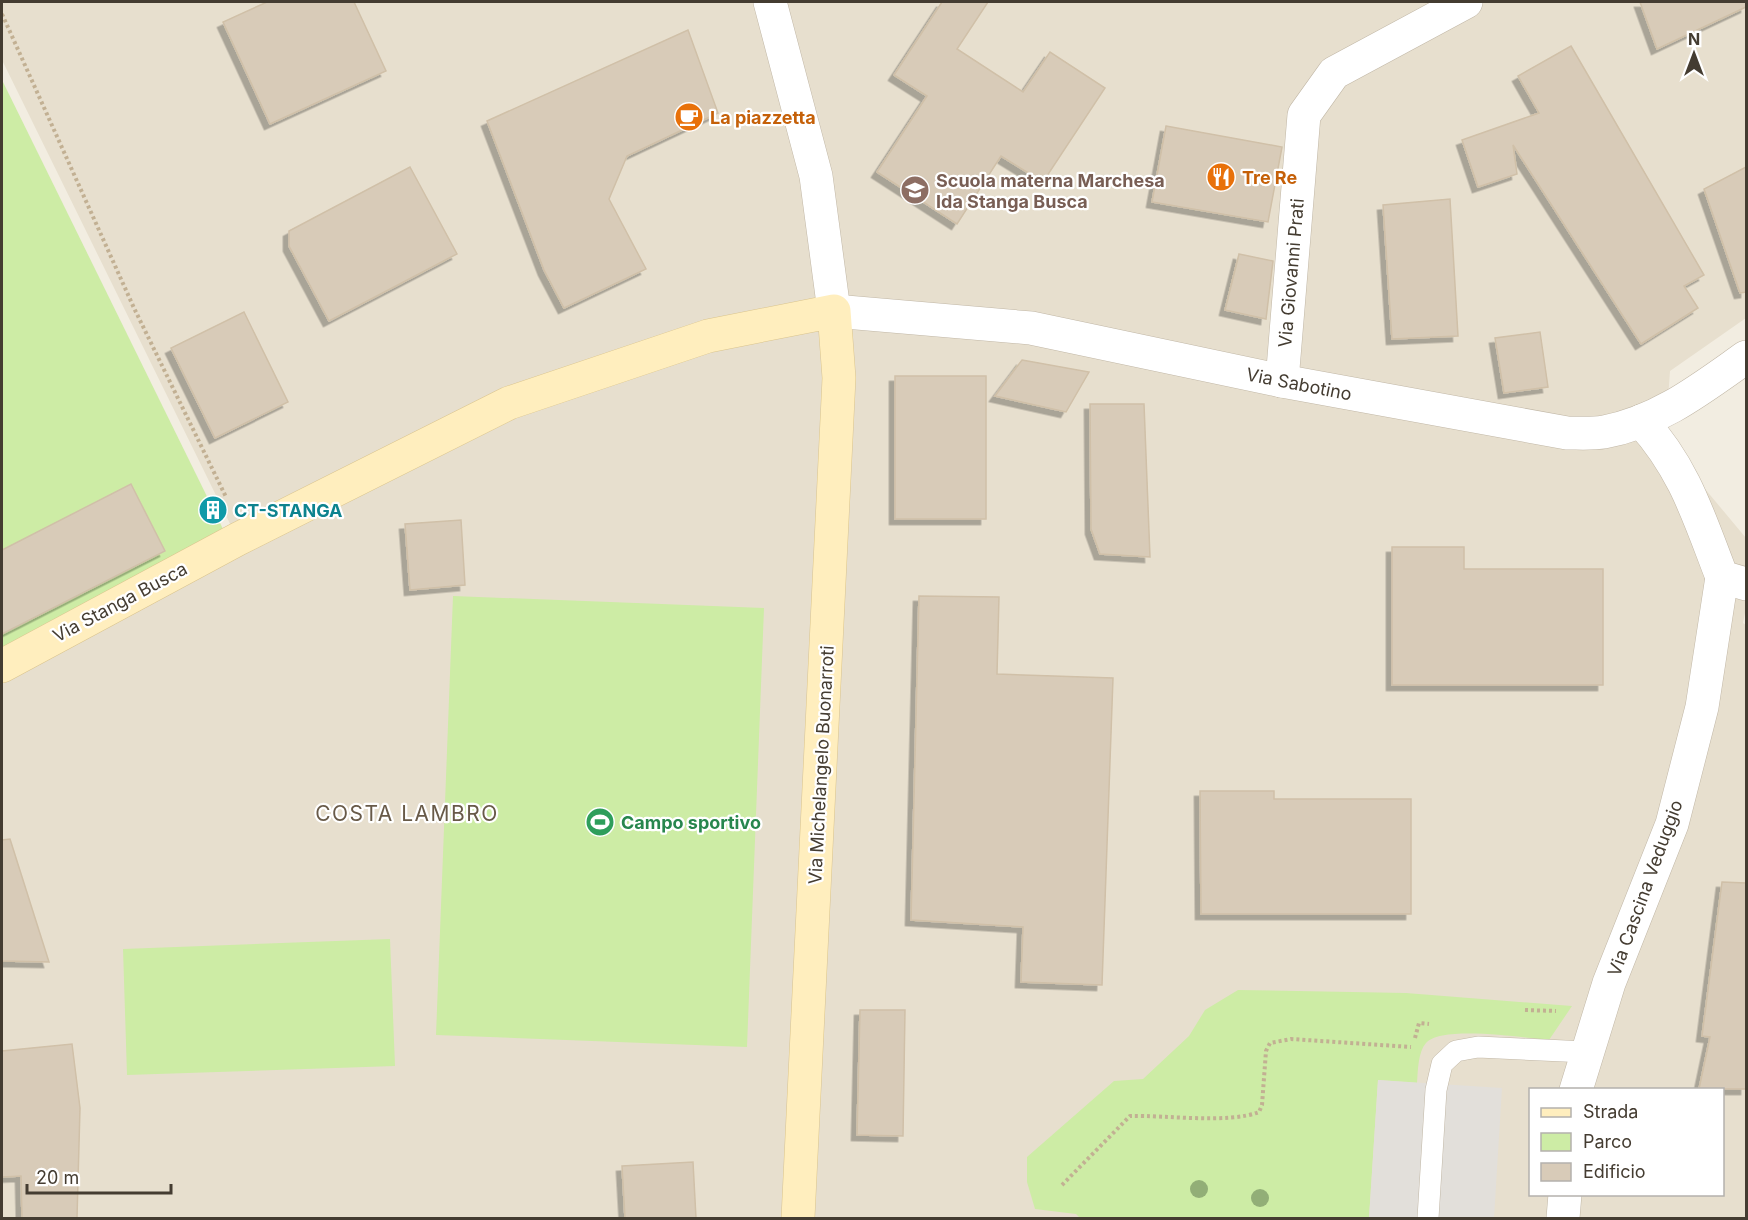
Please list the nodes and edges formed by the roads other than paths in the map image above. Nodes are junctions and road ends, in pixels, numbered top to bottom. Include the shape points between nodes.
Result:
1 (770, 2) edge
2 (1466, 2) edge
3 (834, 311) junction
4 (1746, 357) edge
5 (1281, 381) junction
6 (1641, 422) junction
7 (1734, 581) edge
8 (2, 666) edge
9 (1586, 1052) junction
10 (1576, 1088) edge
11 (1565, 1196) edge
12 (798, 1218) edge
13 (1428, 1218) edge
14 (1563, 1218) edge

1 - 3 street via 816,176
2 - 5 street, Via Giovanni Prati via 1334,73 1304,115
3 - 5 street, Via Sabotino via 1031,328
3 - 8 street, Via Stanga Busca via 708,336 509,403 241,537
3 - 12 street, Via Michelangelo Buonarroti via 838,390
4 - 6 street, Via Sabotino via 1677,405
5 - 6 street, Via Sabotino via 1567,434 1604,432
6 - 7 street via 1666,450 1684,480
7 - 9 street, Via Cascina Veduggio via 1672,824
9 - 10 street, Via Cascina Veduggio
9 - 13 lane via 1478,1047 1456,1051 1442,1064 1436,1090
11 - 14 street

